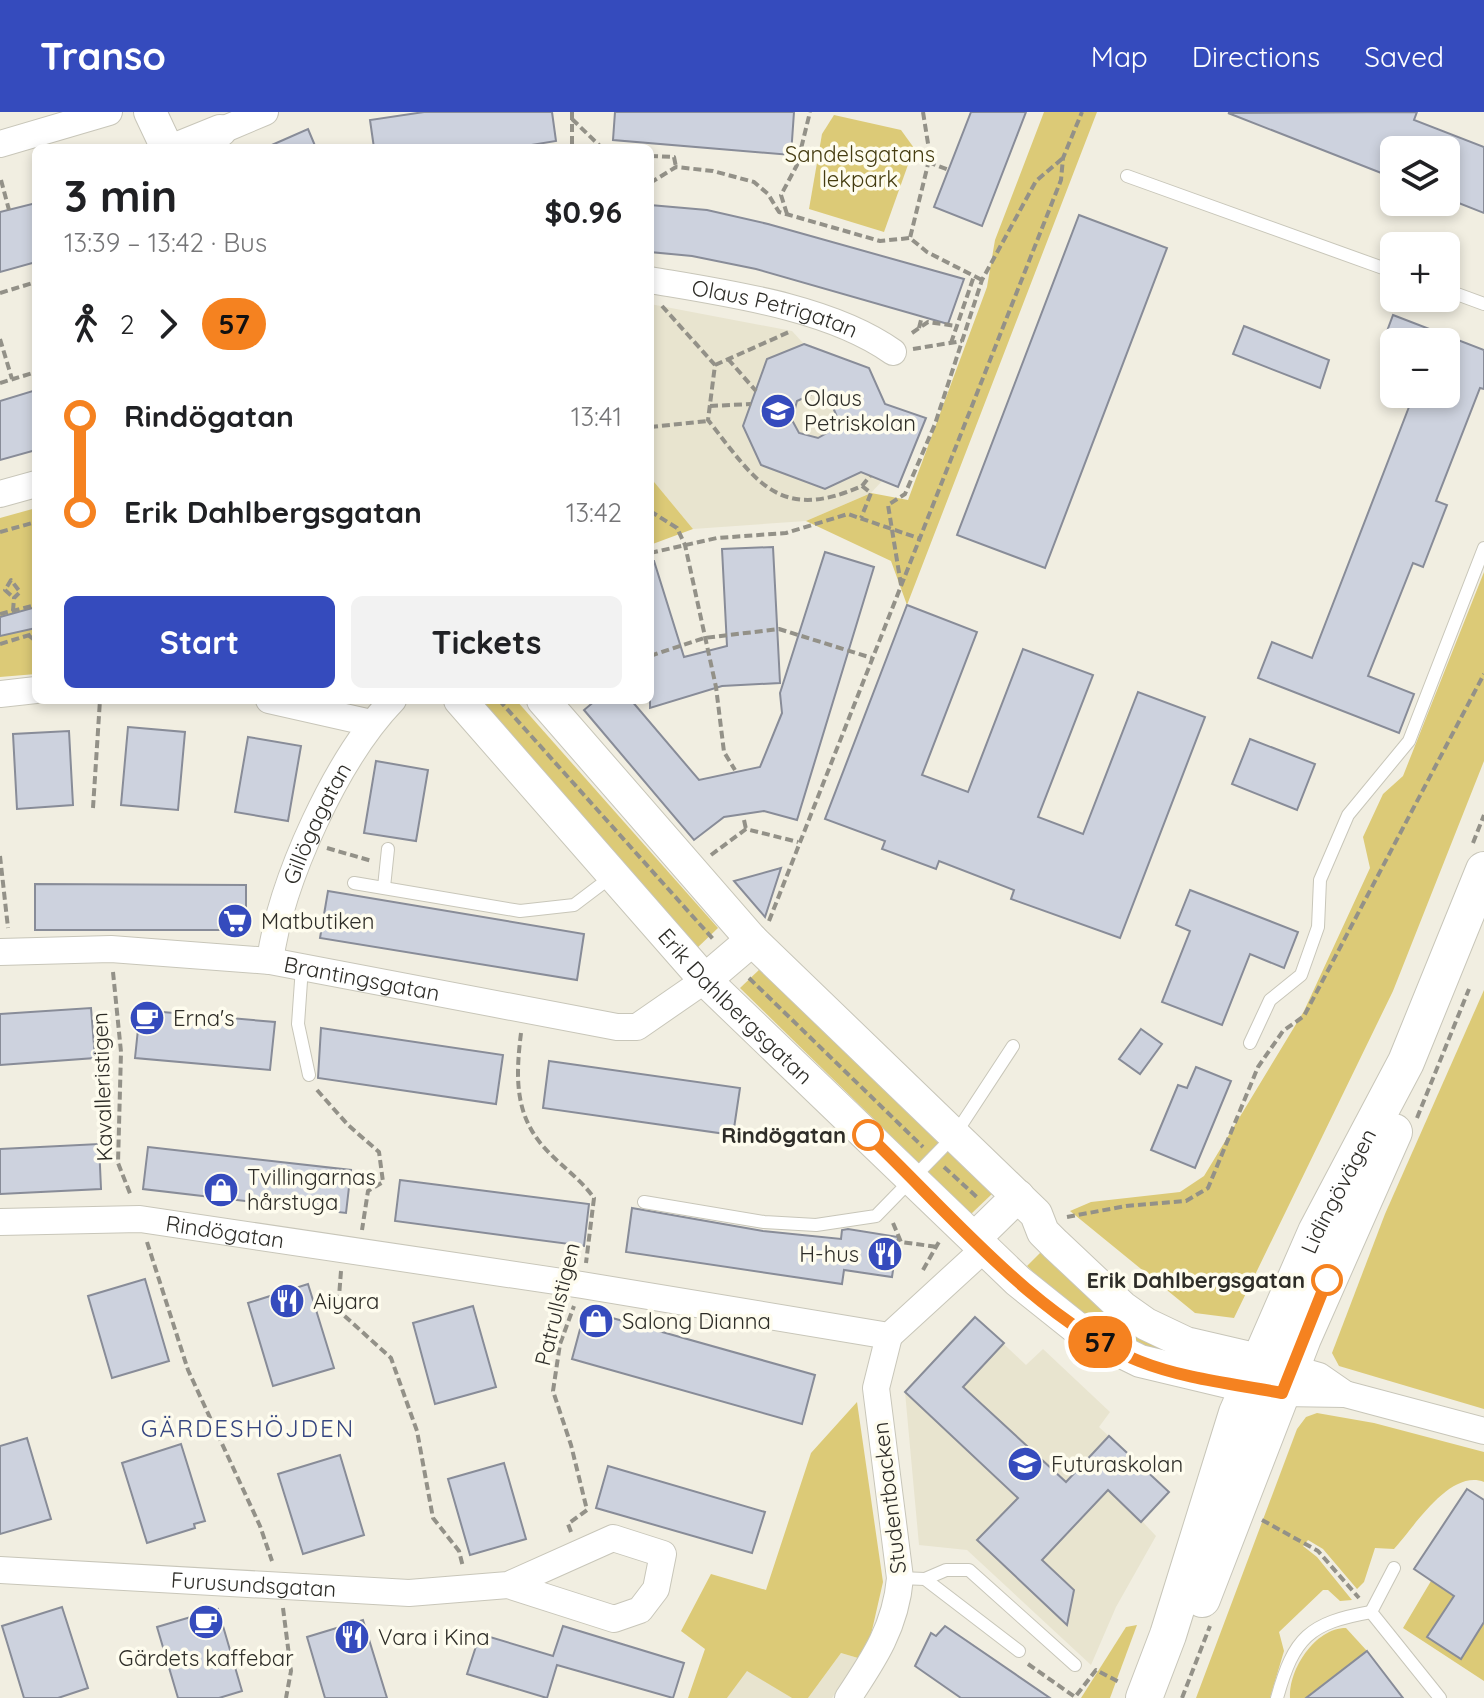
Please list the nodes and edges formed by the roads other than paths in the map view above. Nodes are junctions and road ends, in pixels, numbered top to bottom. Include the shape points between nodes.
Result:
1 (109, 112) edge
2 (150, 112) edge
3 (265, 112) edge
4 (220, 130) edge
5 (0, 144) edge
6 (165, 144) edge
7 (187, 144) edge
8 (1127, 176) dead end
9 (1380, 267) edge
10 (655, 292) edge
11 (1460, 295) edge
12 (1484, 304) edge
13 (893, 352) road end
14 (32, 485) edge
15 (0, 494) edge
16 (1484, 548) edge
17 (32, 690) edge
18 (0, 694) edge
19 (287, 704) edge
20 (389, 704) edge
21 (463, 704) edge
22 (546, 704) edge
23 (371, 723) junction
24 (388, 849) dead end
25 (1484, 870) edge
26 (613, 875) junction
27 (354, 883) dead end
28 (384, 887) junction
29 (1484, 917) edge
30 (741, 950) junction
31 (0, 952) edge
32 (270, 961) junction
33 (302, 967) junction
34 (705, 980) junction
35 (1250, 1043) dead end
36 (1013, 1046) dead end
37 (309, 1075) road end
38 (934, 1157) junction
39 (644, 1202) dead end
40 (0, 1222) edge
41 (1043, 1232) junction
42 (996, 1234) junction
43 (889, 1336) junction
44 (1270, 1377) junction
45 (1484, 1431) edge
46 (1394, 1568) dead end
47 (0, 1570) edge
48 (913, 1578) junction
49 (508, 1585) junction
50 (1371, 1612) junction
51 (1019, 1651) road end
52 (1075, 1665) dead end
53 (1135, 1692) edge
54 (848, 1698) edge
55 (1165, 1698) edge
56 (1277, 1698) edge
57 (1440, 1698) edge

1 - 5 street
2 - 6 street
3 - 4 street
4 - 7 street
8 - 9 lane
10 - 13 street, Olaus Petrigatan via 766,303 865,332
11 - 12 lane
14 - 15 street
16 - 35 lane via 1409,741 1348,815 1320,880 1318,927 1301,975 1270,1000
17 - 18 street
19 - 23 street
20 - 23 street, Gillögagatan
21 - 26 street, Erik Dahlbergsgatan
22 - 30 street, Erik Dahlbergsgatan
23 - 32 street, Gillögagatan via 314,822 274,931
24 - 28 lane
25 - 44 main road, Lidingövägen via 1406,1062 1316,1232
26 - 28 lane via 574,905 520,911
26 - 34 street, Erik Dahlbergsgatan
27 - 28 lane
29 - 44 main road, Lidingövägen via 1419,1078
30 - 34 street
30 - 38 street, Erik Dahlbergsgatan
31 - 32 street, Brantingsgatan via 111,949
32 - 33 street, Brantingsgatan
33 - 34 street, Brantingsgatan via 524,1011 637,1027
33 - 37 lane via 298,1024
34 - 38 street, Erik Dahlbergsgatan
36 - 38 lane
38 - 39 lane via 876,1216 857,1221 764,1222
38 - 42 street, Erik Dahlbergsgatan
38 - 42 street, Erik Dahlbergsgatan
40 - 43 street, Rindögatan via 140,1219 354,1241
41 - 42 street
41 - 42 street, Erik Dahlbergsgatan via 1036,1214
41 - 44 street, Erik Dahlbergsgatan via 1146,1324
42 - 43 street
42 - 44 street, Erik Dahlbergsgatan via 1055,1312 1110,1347 1164,1369
43 - 48 street, Studentbacken via 876,1388
44 - 45 street
44 - 53 main road, Lidingövägen
44 - 55 main road, Lidingövägen
46 - 50 lane
47 - 49 street, Furusundsgatan via 409,1593
48 - 51 lane
48 - 52 lane via 969,1570
48 - 54 street, Studentbacken
49 - 49 street, Furusundsgatan via 614,1619 640,1610 656,1589 663,1554 613,1538
50 - 56 lane via 1337,1618 1296,1644
50 - 57 lane

